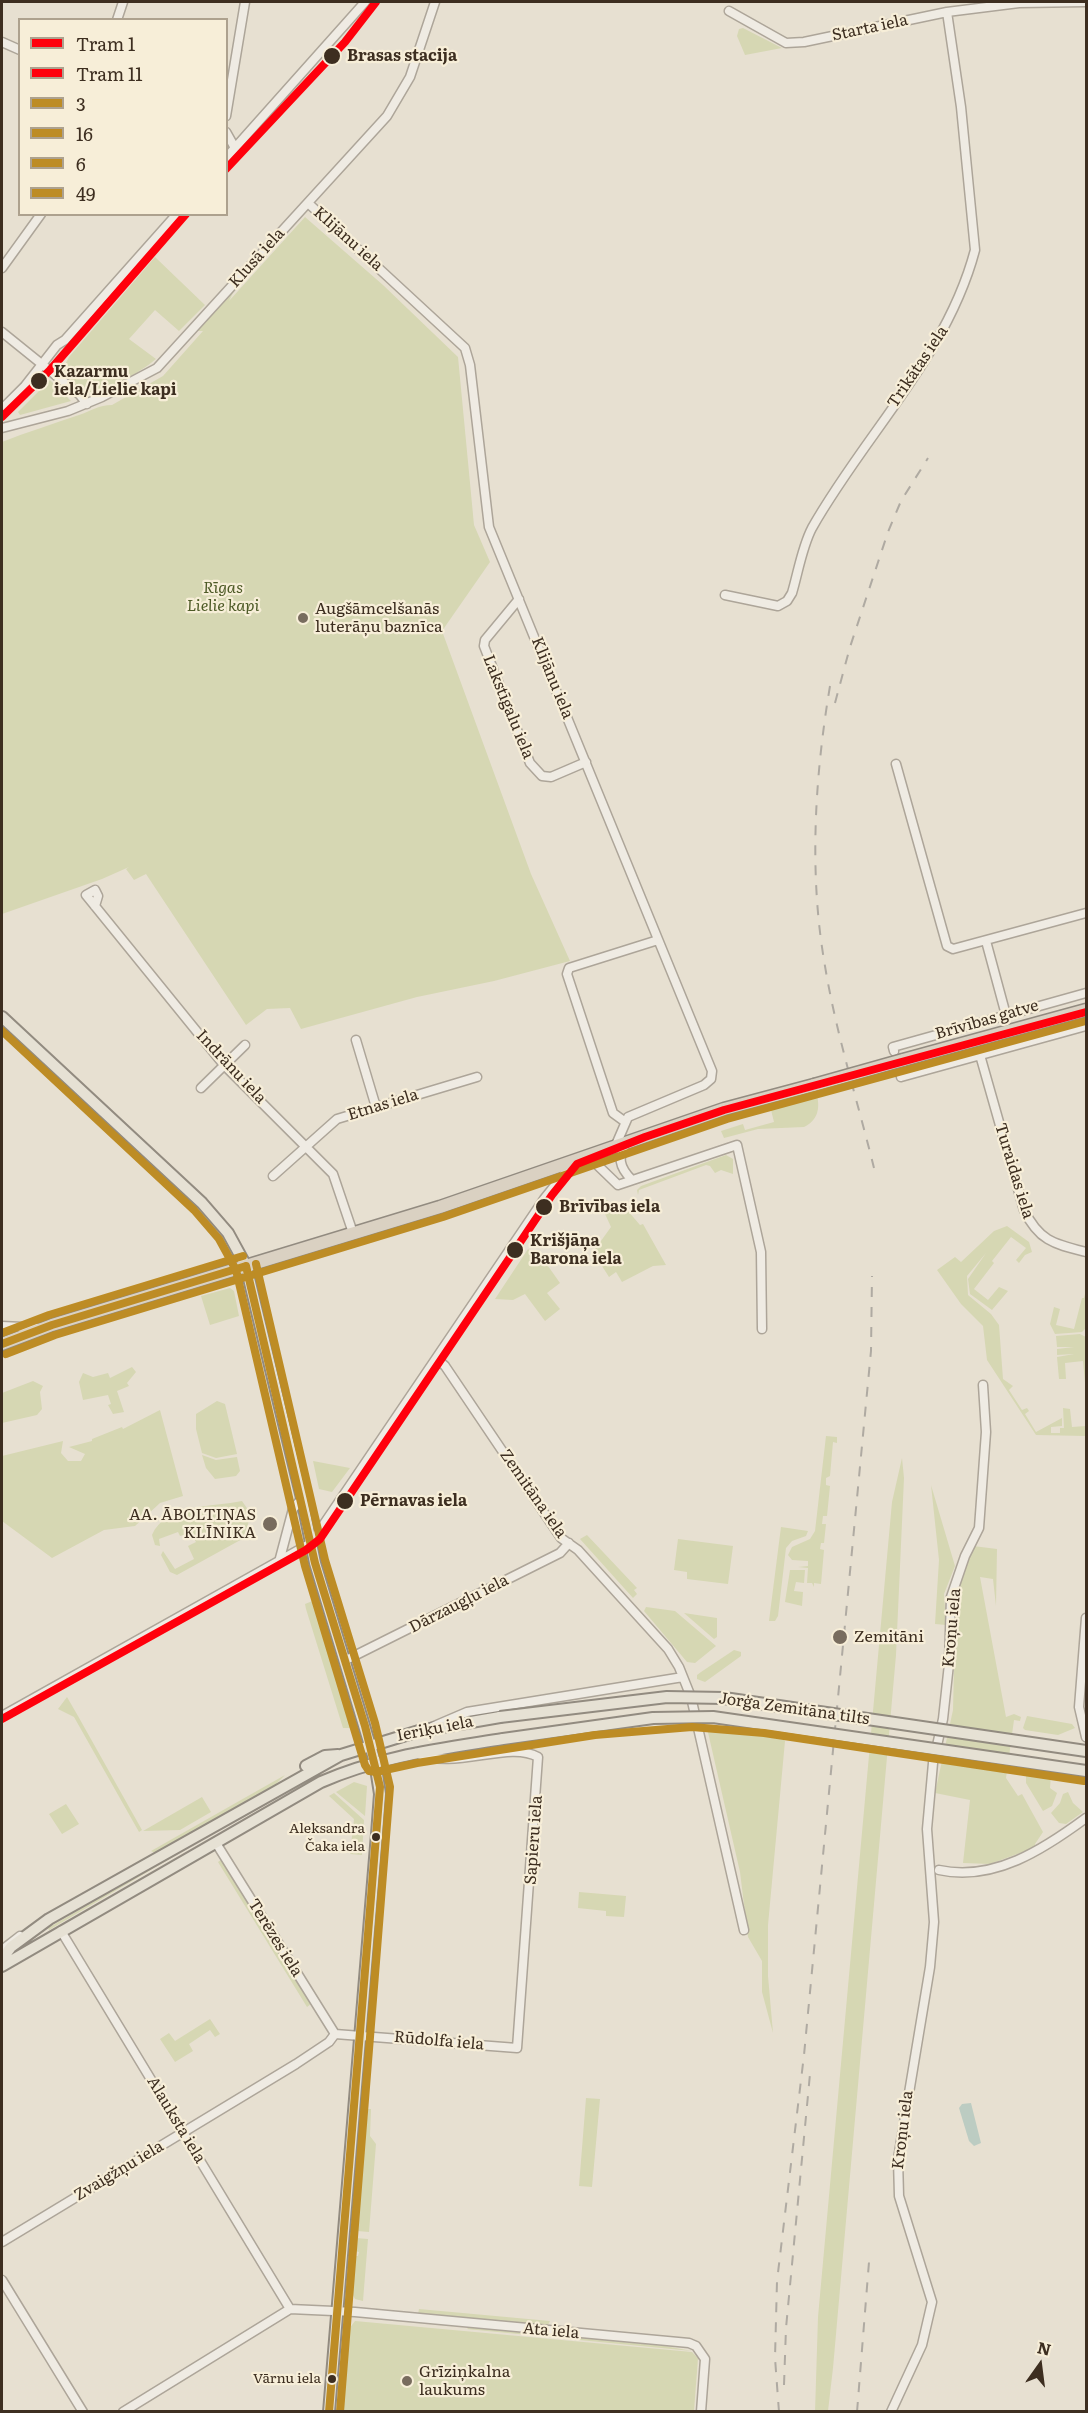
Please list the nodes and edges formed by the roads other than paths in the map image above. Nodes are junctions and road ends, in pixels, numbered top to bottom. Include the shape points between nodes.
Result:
1 (123, 2) edge
2 (244, 2) edge
3 (365, 2) edge
4 (435, 2) edge
5 (1019, 2) edge
6 (1086, 2) edge
7 (729, 12) dead end
8 (947, 12) junction
9 (118, 18) edge
10 (2, 42) edge
11 (18, 49) edge
12 (228, 103) edge
13 (231, 146) edge
14 (308, 203) junction
15 (40, 216) edge
16 (175, 216) edge
17 (2, 268) edge
18 (2, 332) edge
19 (42, 363) junction
20 (87, 404) junction
21 (2, 409) edge
22 (2, 428) edge
23 (725, 595) dead end
24 (519, 598) junction
25 (586, 762) junction
26 (896, 764) dead end
27 (95, 906) dead end
28 (1086, 913) edge
29 (658, 940) junction
30 (986, 941) junction
31 (1086, 993) edge
32 (1086, 1010) edge
33 (1006, 1015) junction
34 (2, 1017) edge
35 (1086, 1026) edge
36 (356, 1040) dead end
37 (245, 1046) dead end
38 (980, 1055) junction
39 (899, 1061) junction
40 (224, 1065) junction
41 (477, 1077) dead end
42 (201, 1088) dead end
43 (376, 1107) junction
44 (624, 1121) junction
45 (627, 1142) junction
46 (307, 1146) junction
47 (615, 1147) junction
48 (583, 1158) junction
49 (273, 1176) dead end
50 (632, 1180) junction
51 (353, 1233) junction
52 (1086, 1252) edge
53 (246, 1266) junction
54 (2, 1326) edge
55 (43, 1328) junction
56 (762, 1329) dead end
57 (2, 1344) edge
58 (437, 1359) junction
59 (984, 1385) dead end
60 (302, 1498) junction
61 (311, 1543) junction
62 (569, 1543) junction
63 (279, 1562) junction
64 (1086, 1618) edge
65 (346, 1660) junction
66 (683, 1677) junction
67 (2, 1716) edge
68 (500, 1717) joint
69 (1084, 1721) edge
70 (429, 1728) junction
71 (1086, 1737) edge
72 (503, 1739) joint
73 (370, 1744) junction
74 (1086, 1751) edge
75 (415, 1753) junction
76 (375, 1762) junction
77 (1086, 1771) edge
78 (1086, 1818) edge
79 (216, 1843) junction
80 (936, 1871) junction
81 (49, 1919) junction
82 (744, 1930) dead end
83 (61, 1931) junction
84 (2, 1950) edge
85 (2, 1959) edge
86 (2, 1966) edge
87 (334, 2034) junction
88 (360, 2035) junction
89 (517, 2048) joint
90 (184, 2132) junction
91 (2, 2242) edge
92 (2, 2280) edge
93 (290, 2309) junction
94 (338, 2312) junction
95 (83, 2412) edge
96 (123, 2412) edge
97 (330, 2412) edge
98 (700, 2412) edge
99 (891, 2412) edge

1 - 9 street
2 - 12 street
3 - 13 street
4 - 14 street, Klusā iela via 417,62 397,102
5 - 6 street, Starta iela
5 - 8 street, Starta iela
7 - 8 street, Starta iela via 786,43
8 - 23 street, Trikātas iela via 975,250 971,265 936,345 811,530 787,601 778,606
10 - 11 street
14 - 20 street, Klusā iela via 157,368
14 - 24 street, Klijānu iela via 465,348 471,365 489,527
15 - 17 street
16 - 19 street
18 - 19 street
19 - 20 street
19 - 21 street
20 - 22 street, Klusā iela
24 - 25 street, Klijānu iela
24 - 25 street, Lakstīgalu iela via 484,646 530,763 542,776 551,777
25 - 29 street, Klijānu iela
26 - 30 street via 947,946 953,949
27 - 40 street, Indrānu iela
28 - 30 street
29 - 44 street, Klijānu iela via 712,1075 704,1085
29 - 44 street via 569,968 567,974 614,1113
30 - 33 street
31 - 33 street, Brīvības gatve
32 - 39 highway, Brīvības gatve
33 - 39 street, Brīvības gatve via 893,1047
34 - 53 main road via 202,1203 228,1233
35 - 38 street, Brīvības gatve
36 - 43 street
37 - 40 street
38 - 39 street, Brīvības gatve via 901,1077
38 - 52 street, Turaidas iela via 1032,1226 1045,1239
39 - 45 highway, bridge via 724,1109
40 - 42 street
40 - 46 street, Indrānu iela
41 - 43 street, Etnas iela
43 - 46 street, Etnas iela via 337,1119
44 - 47 street
45 - 47 highway
45 - 50 street via 620,1166
46 - 49 street, Etnas iela
46 - 51 street, Indrānu iela via 333,1174
47 - 48 highway
48 - 50 street via 618,1185
48 - 51 highway
48 - 58 street via 561,1176 543,1200
50 - 56 street via 737,1145 761,1252
51 - 53 highway
53 - 55 highway
53 - 60 main road
54 - 55 street
55 - 57 highway
58 - 61 street
58 - 62 street, Zemitāna iela via 561,1538
59 - 80 street, Kroņu iela via 986,1432 979,1528 951,1597 949,1664 933,1763 927,1850
60 - 61 main road
60 - 63 street via 293,1509
61 - 63 street
61 - 65 main road
62 - 65 street, Dārzaugļu iela via 560,1553
62 - 66 street, Zemitāna iela via 652,1630
63 - 67 street
64 - 69 street via 1080,1692
65 - 73 main road
66 - 70 street via 467,1712
66 - 82 street, Zemitāna iela via 697,1722
68 - 70 main road, Ieriķu iela
68 - 74 main road, Jorģa Zemitāna tilts, bridge via 644,1699 724,1698
69 - 71 street
70 - 73 main road, Ieriķu iela
72 - 75 main road, Ieriķu iela
72 - 77 main road, Jorģa Zemitāna tilts, bridge via 653,1718 713,1717
73 - 76 main road
73 - 81 main road via 341,1755 325,1756 297,1771 292,1781
75 - 76 main road, Ieriķu iela
75 - 89 street, Sapieru iela via 444,1759 523,1751 538,1757
76 - 79 main road via 321,1782
76 - 88 main road via 380,1794
78 - 80 street via 1026,1857 996,1869 974,1871 948,1866
79 - 83 main road
79 - 87 street, Terēzes iela
80 - 99 street, Kroņu iela via 930,1967 901,2131 897,2181 932,2302 922,2345
81 - 84 street via 7,1943
81 - 85 main road via 11,1947
83 - 86 main road
83 - 90 street, Alauksta iela
87 - 88 street
87 - 90 street, Zvaigžņu iela via 322,2047
88 - 89 street, Rūdolfa iela
88 - 94 main road
90 - 91 street, Zvaigžņu iela
90 - 93 street, Alauksta iela
92 - 95 street
93 - 94 street
93 - 96 street
94 - 97 main road
94 - 98 street, Ata iela via 689,2343 705,2359

